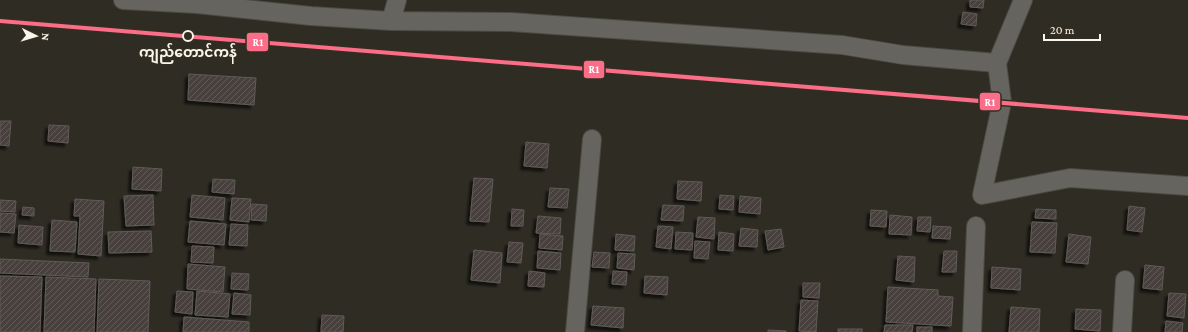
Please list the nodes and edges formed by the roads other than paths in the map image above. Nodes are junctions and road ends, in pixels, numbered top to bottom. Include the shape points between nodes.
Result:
1 (123, 0) edge
2 (397, 0) edge
3 (1023, 0) edge
4 (391, 21) junction
5 (997, 64) junction
6 (592, 139) dead end
7 (1188, 186) edge
8 (976, 226) dead end
9 (1125, 280) dead end
10 (575, 332) edge
11 (972, 332) edge
12 (1122, 332) edge

1 - 4 street
2 - 4 street
3 - 5 street
4 - 5 street via 510,22 842,44 903,55
5 - 7 street via 1002,102 982,195 1070,178
6 - 10 street
8 - 11 street
9 - 12 street

